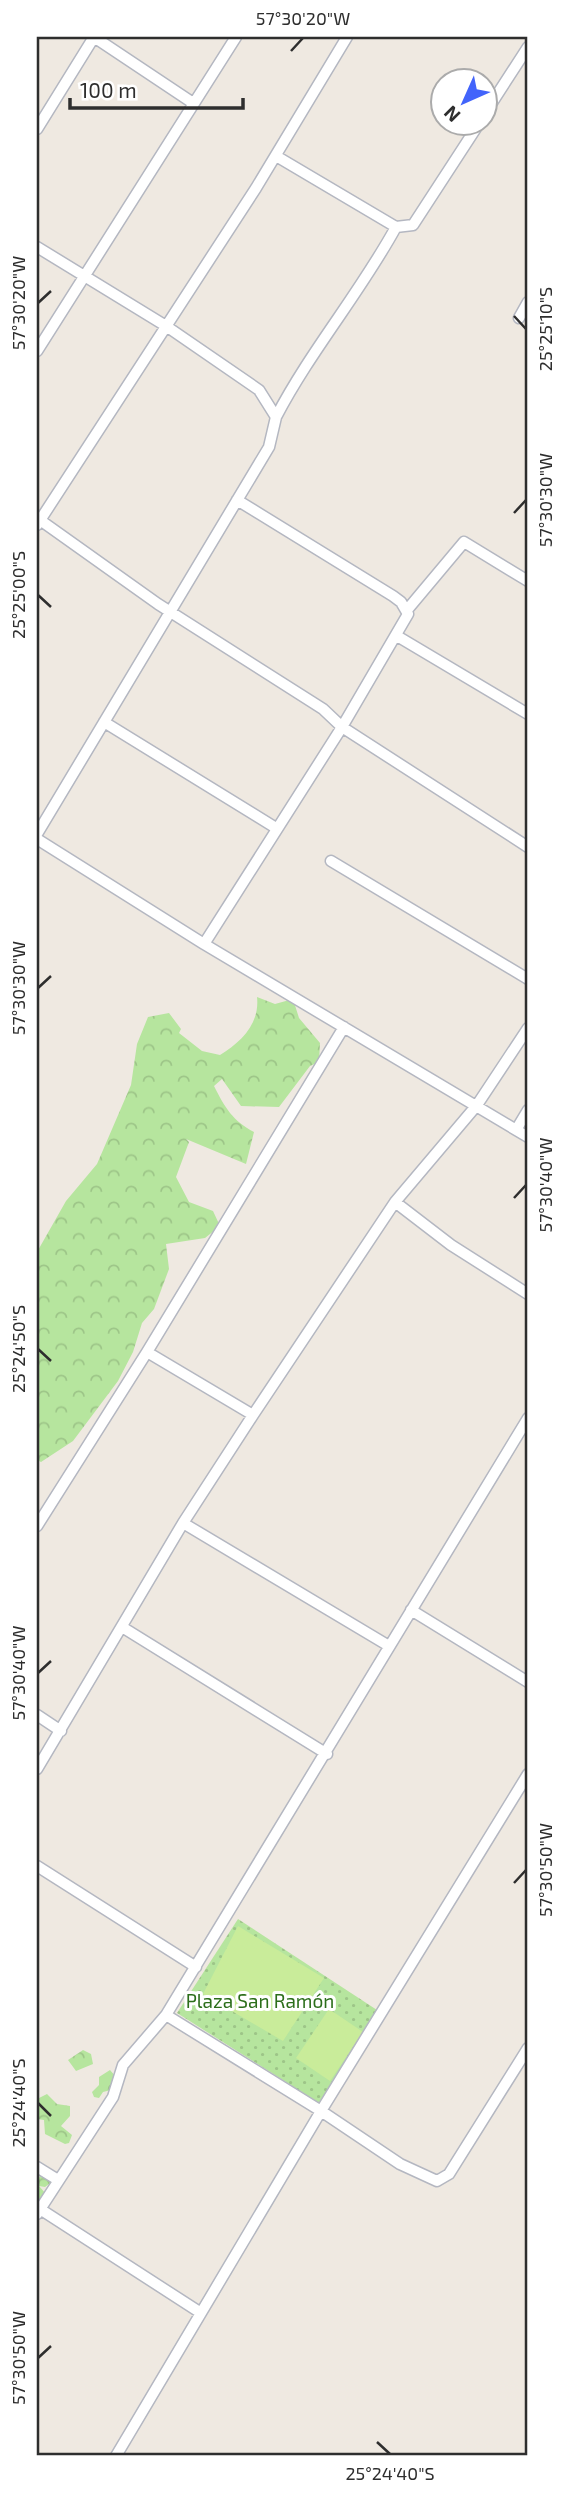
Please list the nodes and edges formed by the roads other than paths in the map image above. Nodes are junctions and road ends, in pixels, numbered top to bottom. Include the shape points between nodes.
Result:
1 (94, 37) edge
2 (236, 37) edge
3 (347, 37) edge
4 (528, 47) edge
5 (498, 94) edge
6 (193, 103) junction
7 (37, 129) edge
8 (471, 136) edge
9 (276, 156) junction
10 (396, 227) junction
11 (37, 247) edge
12 (83, 275) junction
13 (528, 302) edge
14 (519, 318) dead end
15 (166, 326) junction
16 (37, 351) edge
17 (276, 417) junction
18 (237, 500) junction
19 (38, 523) edge
20 (528, 581) edge
21 (407, 610) junction
22 (170, 611) junction
23 (397, 636) junction
24 (528, 714) edge
25 (104, 722) junction
26 (342, 727) junction
27 (276, 828) junction
28 (37, 836) edge
29 (528, 847) edge
30 (331, 861) dead end
31 (204, 944) junction
32 (528, 979) edge
33 (344, 1027) junction
34 (528, 1028) edge
35 (477, 1105) junction
36 (528, 1111) edge
37 (516, 1130) junction
38 (528, 1137) edge
39 (395, 1202) junction
40 (528, 1294) edge
41 (147, 1352) junction
42 (253, 1415) junction
43 (528, 1418) edge
44 (183, 1523) junction
45 (37, 1525) edge
46 (411, 1610) junction
47 (122, 1627) junction
48 (389, 1646) junction
49 (528, 1682) edge
50 (37, 1715) edge
51 (61, 1731) junction
52 (327, 1754) junction
53 (37, 1769) edge
54 (528, 1774) edge
55 (37, 1866) edge
56 (196, 1967) junction
57 (166, 2015) junction
58 (528, 2048) edge
59 (321, 2110) junction
60 (37, 2166) edge
61 (58, 2180) junction
62 (38, 2211) edge
63 (201, 2313) junction
64 (116, 2456) edge

1 - 6 street
1 - 7 street
2 - 6 street
3 - 9 street
4 - 5 street
6 - 12 street
8 - 10 street via 413,225
9 - 10 street
9 - 15 street
10 - 17 street
11 - 12 street
12 - 15 street
12 - 16 street
13 - 14 street
15 - 17 street via 259,390
15 - 19 street
17 - 18 street via 269,447
18 - 21 street via 393,596
18 - 22 street
19 - 22 street
20 - 21 street via 464,542
21 - 23 street
22 - 25 street
22 - 26 street via 323,709
23 - 24 street
23 - 26 street
25 - 27 street
25 - 28 street
26 - 27 street
26 - 29 street
27 - 31 street
28 - 31 street
30 - 32 street
31 - 33 street
33 - 35 street
33 - 41 street
34 - 35 street
35 - 37 street
35 - 39 street
36 - 37 street
37 - 38 street
39 - 40 street via 450,1245
39 - 42 street
41 - 42 street
41 - 45 street
42 - 44 street
43 - 46 street
44 - 47 street
44 - 48 street
46 - 48 street
46 - 49 street
47 - 51 street
47 - 52 street
48 - 52 street
50 - 51 street
51 - 53 street
52 - 56 street
54 - 59 street
55 - 56 street
56 - 57 street
57 - 59 street
57 - 61 street via 123,2065 113,2097
58 - 59 street via 449,2174 437,2181 400,2164
59 - 63 street
60 - 61 street
61 - 62 street
62 - 63 street
63 - 64 street

